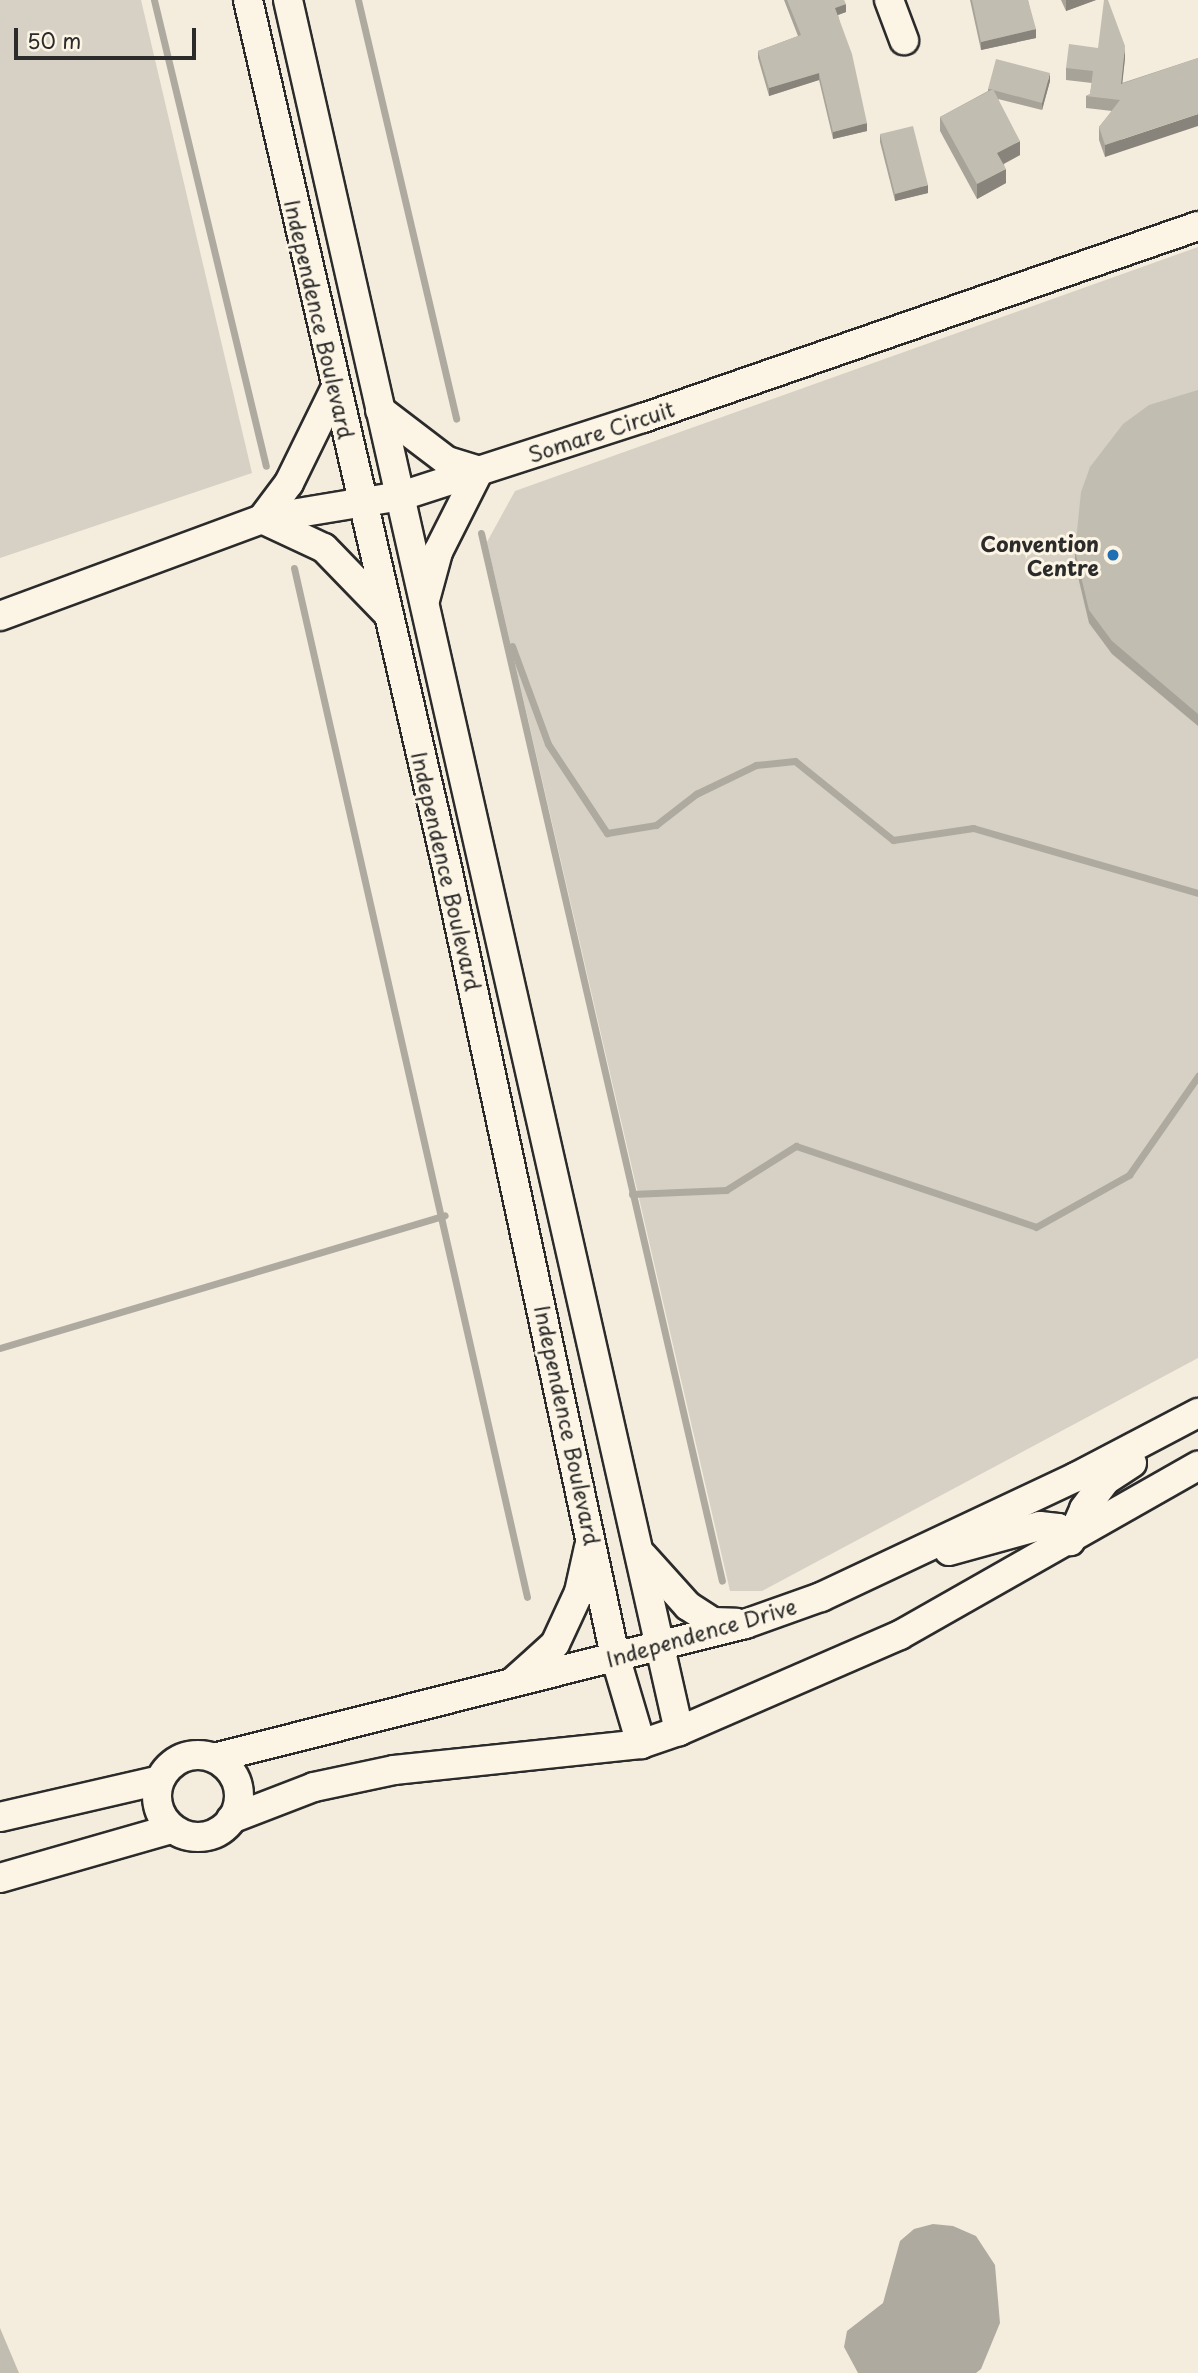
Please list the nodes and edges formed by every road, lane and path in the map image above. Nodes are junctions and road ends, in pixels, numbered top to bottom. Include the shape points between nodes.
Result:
1 (248, 0) edge
2 (288, 0) edge
3 (889, 0) edge
4 (904, 40) dead end
5 (1198, 226) edge
6 (334, 391) junction
7 (380, 410) junction
8 (479, 471) junction
9 (401, 496) junction
10 (363, 502) junction
11 (262, 519) junction
12 (424, 603) junction
13 (389, 615) junction
14 (0, 616) edge
15 (1198, 1413) edge
16 (1166, 1430) junction
17 (1198, 1466) edge
18 (592, 1536) junction
19 (1070, 1541) junction
20 (643, 1556) junction
21 (888, 1564) junction
22 (745, 1624) junction
23 (659, 1643) junction
24 (615, 1656) junction
25 (512, 1683) junction
26 (679, 1731) junction
27 (641, 1744) junction
28 (214, 1758) junction
29 (160, 1780) junction
30 (0, 1817) edge
31 (231, 1819) junction
32 (171, 1829) junction
33 (0, 1878) edge

1 - 6 street, Independence Boulevard
2 - 7 street, Independence Boulevard
3 - 4 street
5 - 8 street, Somare Circuit
6 - 10 street, Independence Boulevard
6 - 11 street via 289,483
7 - 8 street via 447,461
7 - 9 street, Independence Boulevard
8 - 9 street, Somare Circuit
8 - 12 street via 438,552
9 - 10 street, Somare Circuit
9 - 12 street, Independence Boulevard
10 - 11 street, Somare Circuit
10 - 13 street, Independence Boulevard
11 - 13 street via 324,548
11 - 14 street, Somare Circuit
12 - 20 street, Independence Boulevard
13 - 18 street, Independence Boulevard
15 - 16 street, Independence Drive
16 - 19 street via 1151,1450 1106,1480 1084,1509
16 - 21 street, Independence Drive
17 - 19 street
18 - 24 street, Independence Boulevard
18 - 25 street via 579,1592 555,1644
19 - 21 street via 1058,1528 1040,1526
19 - 26 street via 900,1635
20 - 22 street via 688,1606 713,1622
20 - 23 street, Independence Boulevard
21 - 22 street, Independence Drive via 821,1597
22 - 23 street, Independence Drive
23 - 24 street, Independence Drive
23 - 26 street, Independence Boulevard
24 - 25 street, Independence Drive
24 - 27 street, Independence Boulevard
25 - 28 street, Independence Drive
26 - 27 street
27 - 31 street via 394,1770 314,1787
28 - 29 street, Independence Drive via 182,1758
28 - 31 street via 232,1774 237,1786
29 - 30 street, Independence Drive
29 - 32 street via 158,1805
31 - 32 street via 229,1825 206,1835
32 - 33 street

